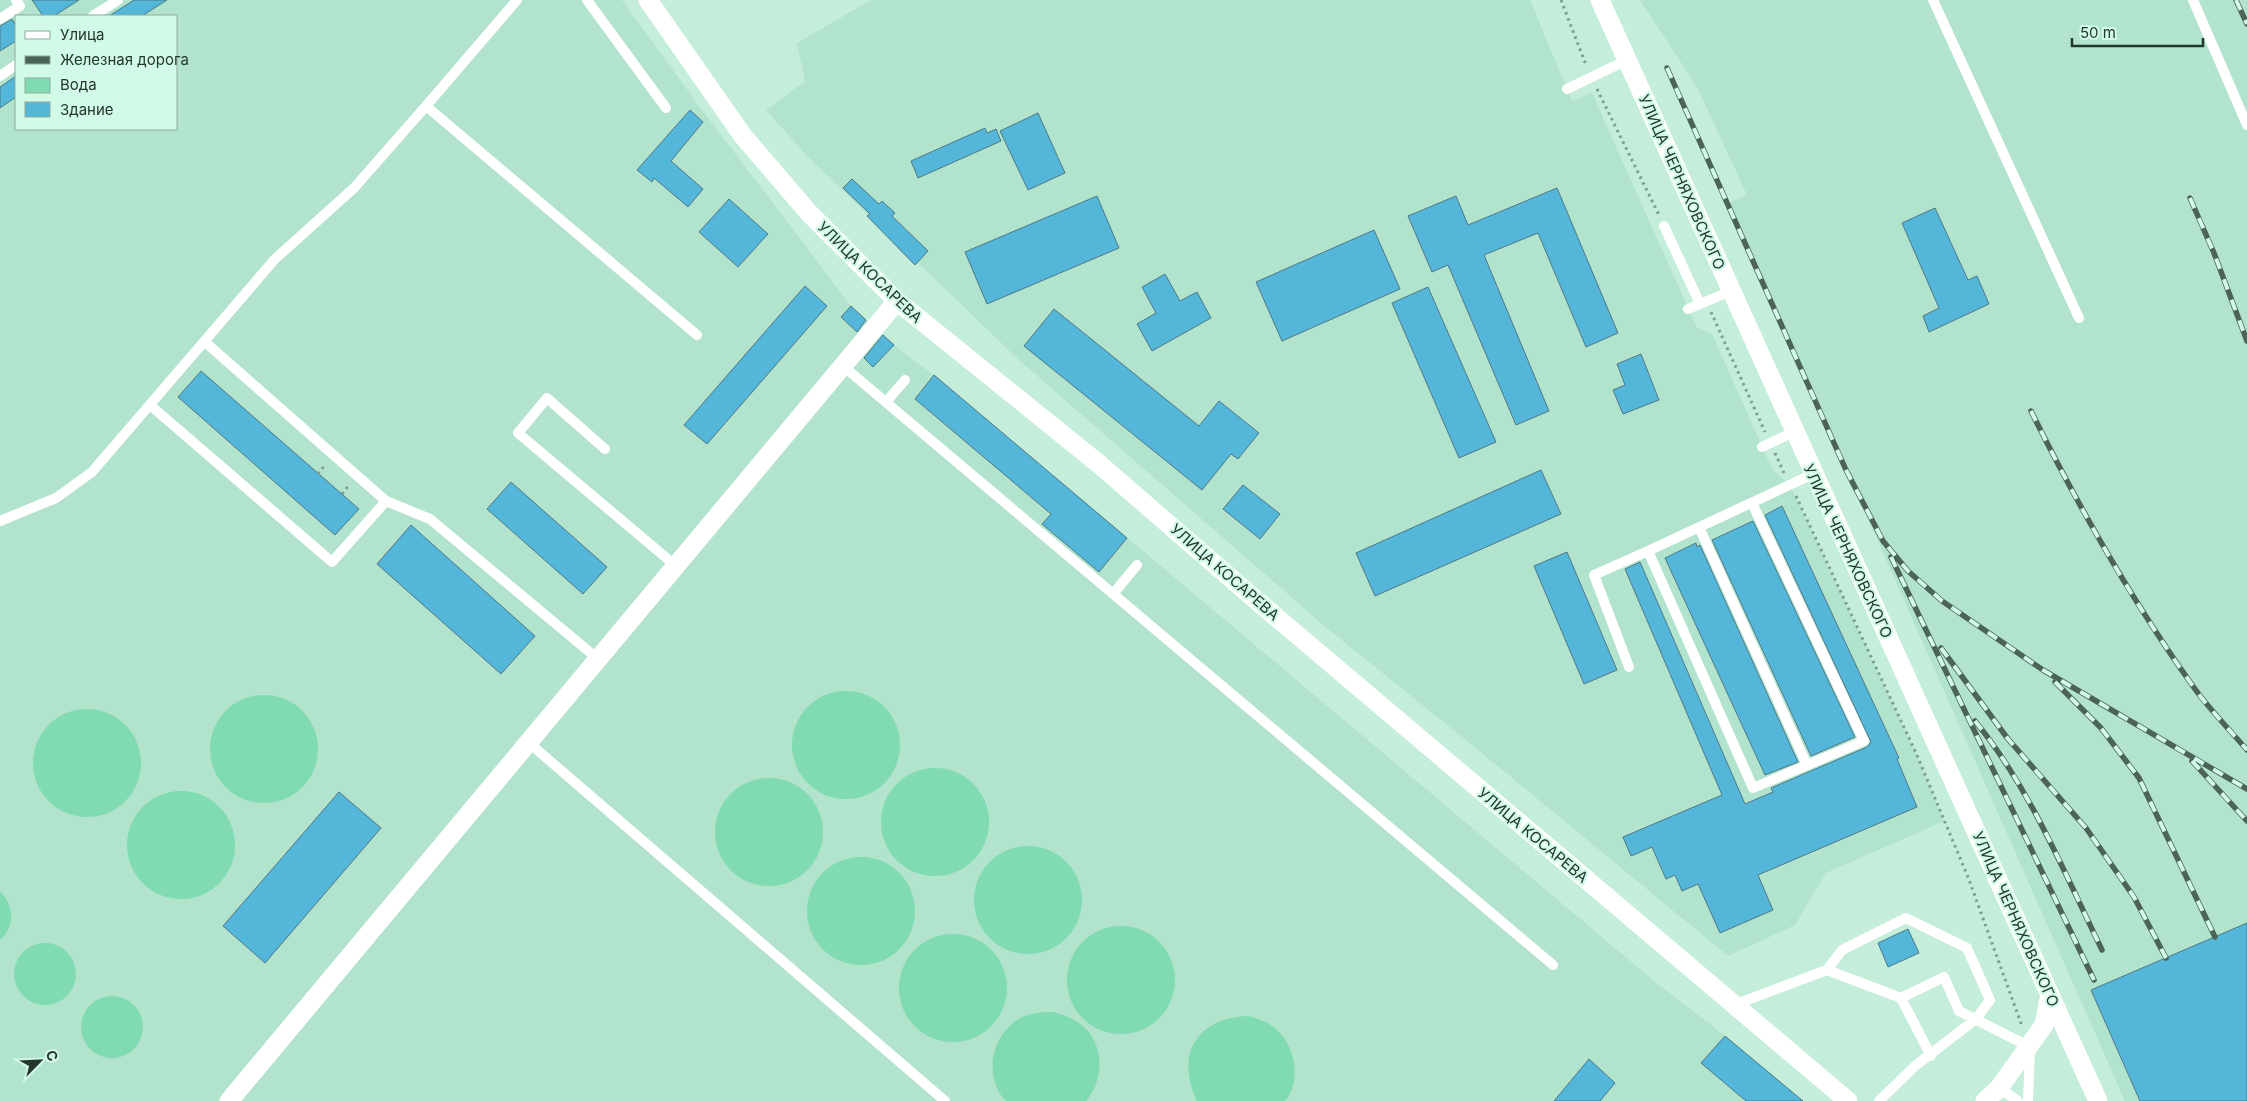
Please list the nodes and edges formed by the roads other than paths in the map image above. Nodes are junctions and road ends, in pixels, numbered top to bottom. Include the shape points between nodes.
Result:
1 (16, 0) edge
2 (118, 0) edge
3 (517, 0) edge
4 (587, 0) edge
5 (648, 0) edge
6 (1600, 0) edge
7 (1933, 0) edge
8 (2193, 0) edge
9 (95, 15) edge
10 (0, 19) edge
11 (1627, 60) junction
12 (15, 66) edge
13 (0, 76) edge
14 (1567, 89) dead end
15 (426, 106) junction
16 (666, 108) dead end
17 (2247, 125) edge
18 (1664, 226) road end
19 (1731, 291) junction
20 (897, 301) junction
21 (1703, 303) junction
22 (1688, 309) dead end
23 (2079, 318) dead end
24 (697, 335) dead end
25 (205, 342) junction
26 (843, 366) junction
27 (905, 380) dead end
28 (886, 402) junction
29 (150, 405) junction
30 (1794, 432) junction
31 (1766, 445) road end
32 (605, 449) dead end
33 (1813, 474) junction
34 (386, 501) junction
35 (1752, 503) junction
36 (0, 521) edge
37 (1699, 527) junction
38 (1648, 551) junction
39 (1137, 565) dead end
40 (676, 566) junction
41 (1113, 594) junction
42 (598, 659) junction
43 (1629, 666) dead end
44 (528, 742) junction
45 (1807, 765) junction
46 (1553, 965) dead end
47 (1827, 970) junction
48 (2050, 994) junction
49 (1901, 998) junction
50 (1734, 1005) junction
51 (1976, 1019) junction
52 (2030, 1047) junction
53 (1930, 1056) junction
54 (1999, 1088) junction
55 (229, 1101) edge
56 (945, 1101) edge
57 (1848, 1101) edge
58 (1879, 1101) edge
59 (1985, 1101) edge
60 (2018, 1101) edge
61 (2028, 1101) edge
62 (2098, 1101) edge

1 - 10 lane via 20,6
2 - 9 lane
3 - 15 lane
4 - 16 lane
5 - 20 street, УЛИЦА КОСАРЕВА via 743,136 809,213
6 - 11 street, УЛИЦА ЧЕРНЯХОВСКОГО
7 - 23 lane
8 - 17 lane
11 - 14 lane
11 - 19 street, УЛИЦА ЧЕРНЯХОВСКОГО
12 - 13 lane
15 - 24 lane
15 - 25 lane via 354,188 275,259
18 - 21 lane
19 - 21 lane
19 - 30 street, УЛИЦА ЧЕРНЯХОВСКОГО
20 - 26 street
20 - 50 street, УЛИЦА КОСАРЕВА via 1099,464
21 - 22 lane
25 - 29 lane
25 - 34 lane
26 - 28 lane
26 - 40 street
27 - 28 lane
28 - 41 lane
29 - 34 lane via 332,562
29 - 36 lane via 92,472 56,498
30 - 31 lane
30 - 33 street, УЛИЦА ЧЕРНЯХОВСКОГО
32 - 40 lane via 546,398 518,433
33 - 35 lane
33 - 48 street, УЛИЦА ЧЕРНЯХОВСКОГО
34 - 42 lane via 430,520
35 - 37 lane
35 - 45 lane via 1864,741
37 - 38 lane
37 - 45 lane
38 - 43 lane via 1594,576
38 - 45 lane via 1753,788
39 - 41 lane
40 - 42 street
41 - 46 lane
42 - 44 street
44 - 55 street
44 - 56 lane
47 - 49 lane
47 - 50 lane
47 - 51 lane via 1842,950 1906,918 1967,948 1990,1000
48 - 52 street via 2044,1025
48 - 62 street, УЛИЦА ЧЕРНЯХОВСКОГО
49 - 51 lane via 1944,978 1959,1012
49 - 53 lane
50 - 57 street, УЛИЦА КОСАРЕВА
51 - 52 lane
51 - 53 lane
52 - 54 street
52 - 61 lane
53 - 58 lane
54 - 59 street
54 - 60 lane

